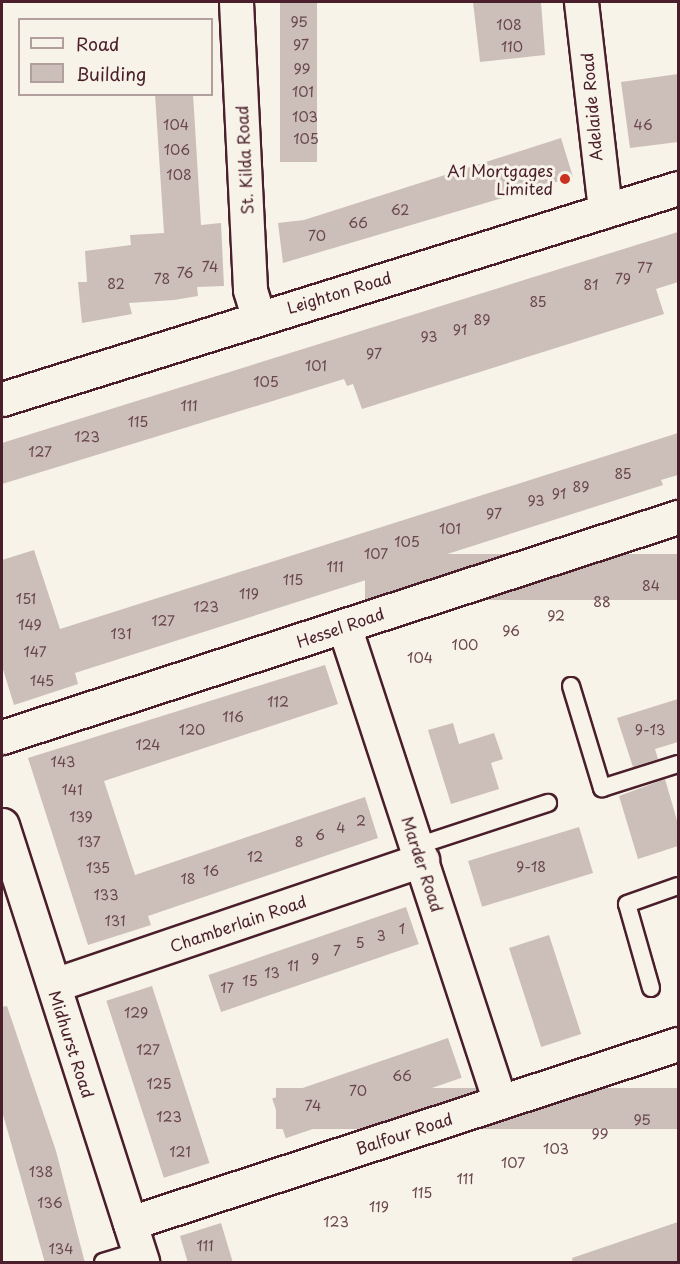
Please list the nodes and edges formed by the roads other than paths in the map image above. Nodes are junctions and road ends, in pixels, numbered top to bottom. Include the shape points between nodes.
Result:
1 (236, 2) edge
2 (581, 2) edge
3 (678, 188) edge
4 (605, 211) junction
5 (258, 317) junction
6 (2, 399) edge
7 (678, 517) edge
8 (344, 626) junction
9 (571, 686) dead end
10 (2, 737) edge
11 (678, 764) edge
12 (548, 803) dead end
13 (2, 825) edge
14 (420, 853) junction
15 (678, 886) edge
16 (54, 985) junction
17 (651, 988) dead end
18 (678, 1044) edge
19 (500, 1102) junction
20 (137, 1246) edge
21 (103, 1263) edge

1 - 5 street, St. Kilda Road via 250,290
2 - 4 street, Adelaide Road
3 - 4 street, Leighton Road
4 - 5 street, Leighton Road
5 - 6 street, Leighton Road
7 - 8 street, Hessel Road
8 - 10 street, Hessel Road
8 - 14 street, Marder Road
9 - 11 lane via 602,788
12 - 14 lane
13 - 16 street, Midhurst Road
14 - 16 street, Chamberlain Road
14 - 19 street, Marder Road
15 - 17 lane via 627,904
16 - 20 street, Midhurst Road
18 - 19 street, Balfour Road
19 - 20 street, Balfour Road
20 - 21 lane

